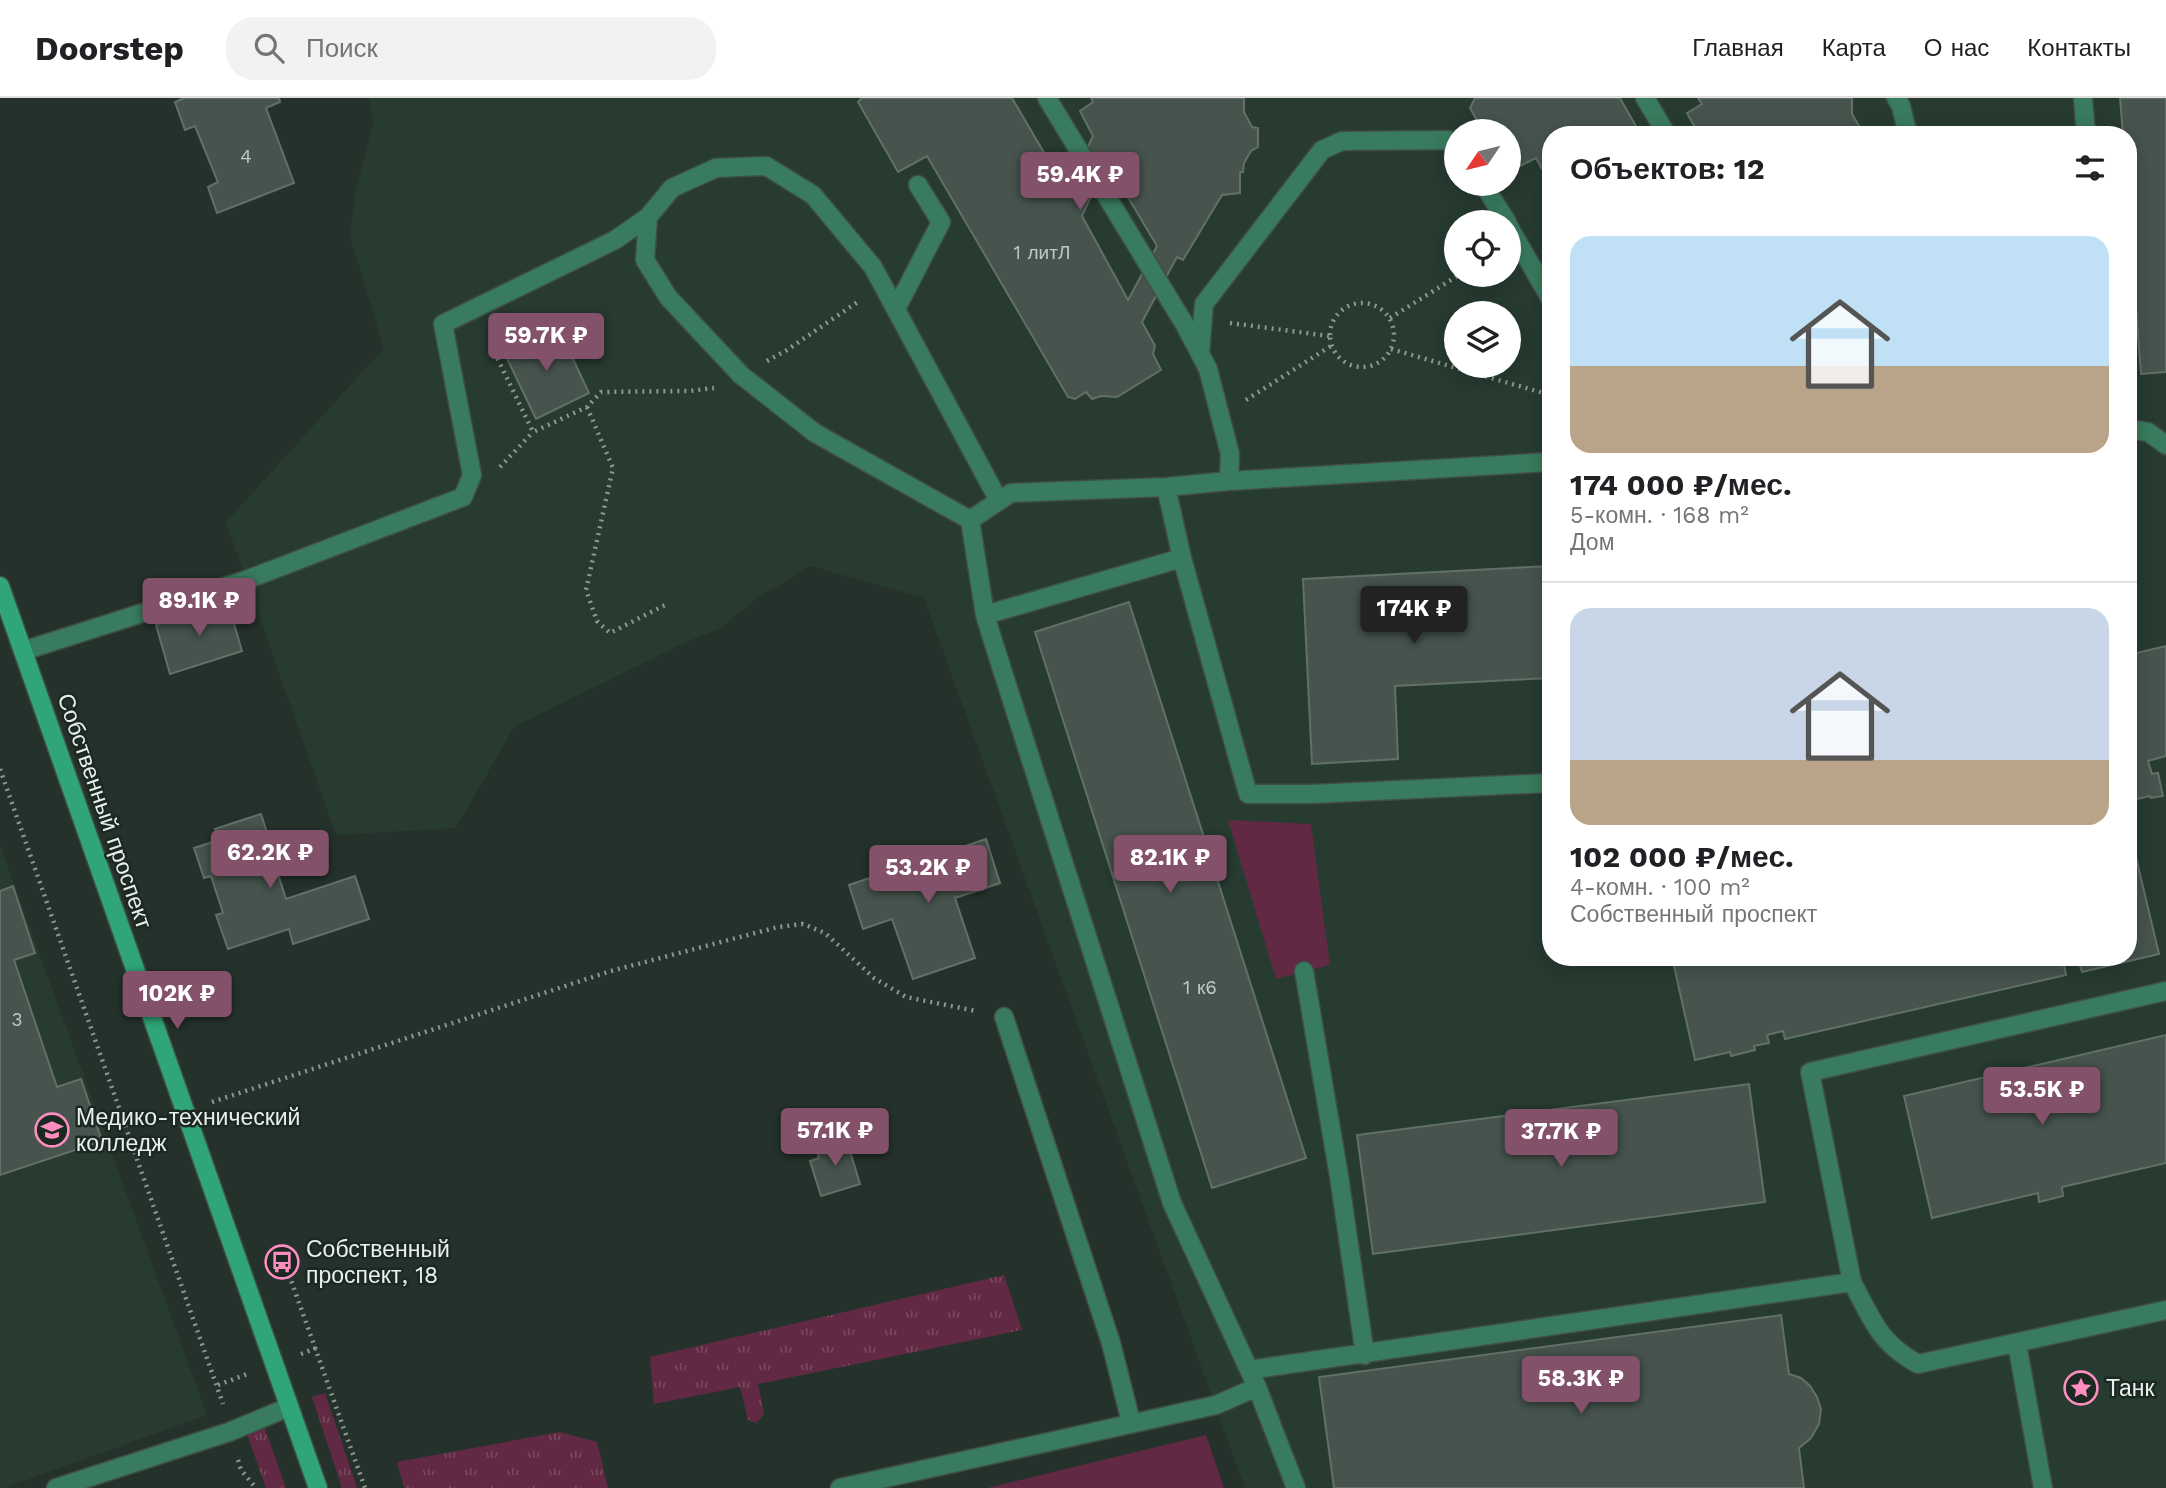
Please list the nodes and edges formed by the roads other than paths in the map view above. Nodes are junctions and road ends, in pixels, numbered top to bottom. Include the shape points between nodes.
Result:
1 (1047, 98) edge
2 (1645, 98) edge
3 (1896, 98) edge
4 (2083, 98) edge
5 (1662, 126) edge
6 (1906, 126) edge
7 (2085, 126) edge
8 (1444, 140) edge
9 (918, 185) dead end
10 (649, 217) junction
11 (1521, 247) edge
12 (1542, 284) edge
13 (896, 309) junction
14 (1200, 354) junction
15 (2137, 430) edge
16 (2166, 445) edge
17 (1542, 462) edge
18 (1229, 481) junction
19 (1166, 488) junction
20 (999, 501) junction
21 (970, 520) junction
22 (1182, 558) junction
23 (0, 586) edge
24 (985, 614) junction
25 (23, 651) junction
26 (1542, 783) edge
27 (1304, 971) dead end
28 (2166, 991) edge
29 (1004, 1017) road end
30 (1852, 1282) junction
31 (2166, 1310) edge
32 (2017, 1343) junction
33 (1365, 1355) junction
34 (1249, 1370) junction
35 (1257, 1387) junction
36 (289, 1407) junction
37 (1131, 1422) junction
38 (56, 1488) edge
39 (318, 1488) edge
40 (840, 1488) edge
41 (1296, 1488) edge
42 (2043, 1488) edge

1 - 14 lane
2 - 5 lane
3 - 6 lane
4 - 7 lane
8 - 14 lane via 1342,141 1322,150 1204,304
9 - 13 lane via 941,222
10 - 13 lane via 672,188 716,168 766,166 813,194 873,267
10 - 21 lane via 645,260 667,297 741,375 815,433
10 - 25 lane via 615,240 443,324 472,475 463,497 246,580
11 - 12 lane
13 - 20 lane
14 - 18 lane via 1230,454
15 - 16 lane
17 - 18 lane
18 - 19 lane
19 - 20 lane via 1012,493
19 - 22 lane
20 - 21 lane
21 - 24 lane
22 - 24 lane
22 - 26 lane via 1248,794
23 - 25 street, Собственный проспект
24 - 34 lane via 1172,1203
25 - 36 street, Собственный проспект
27 - 33 lane
28 - 30 lane via 1810,1072
29 - 37 lane via 1111,1343
30 - 32 lane via 1884,1340 1918,1364
30 - 33 lane
31 - 32 lane
32 - 42 lane
33 - 34 lane
34 - 35 lane
35 - 37 lane via 1216,1405
35 - 41 lane
36 - 38 lane via 229,1432
36 - 39 street, Собственный проспект
37 - 40 lane

